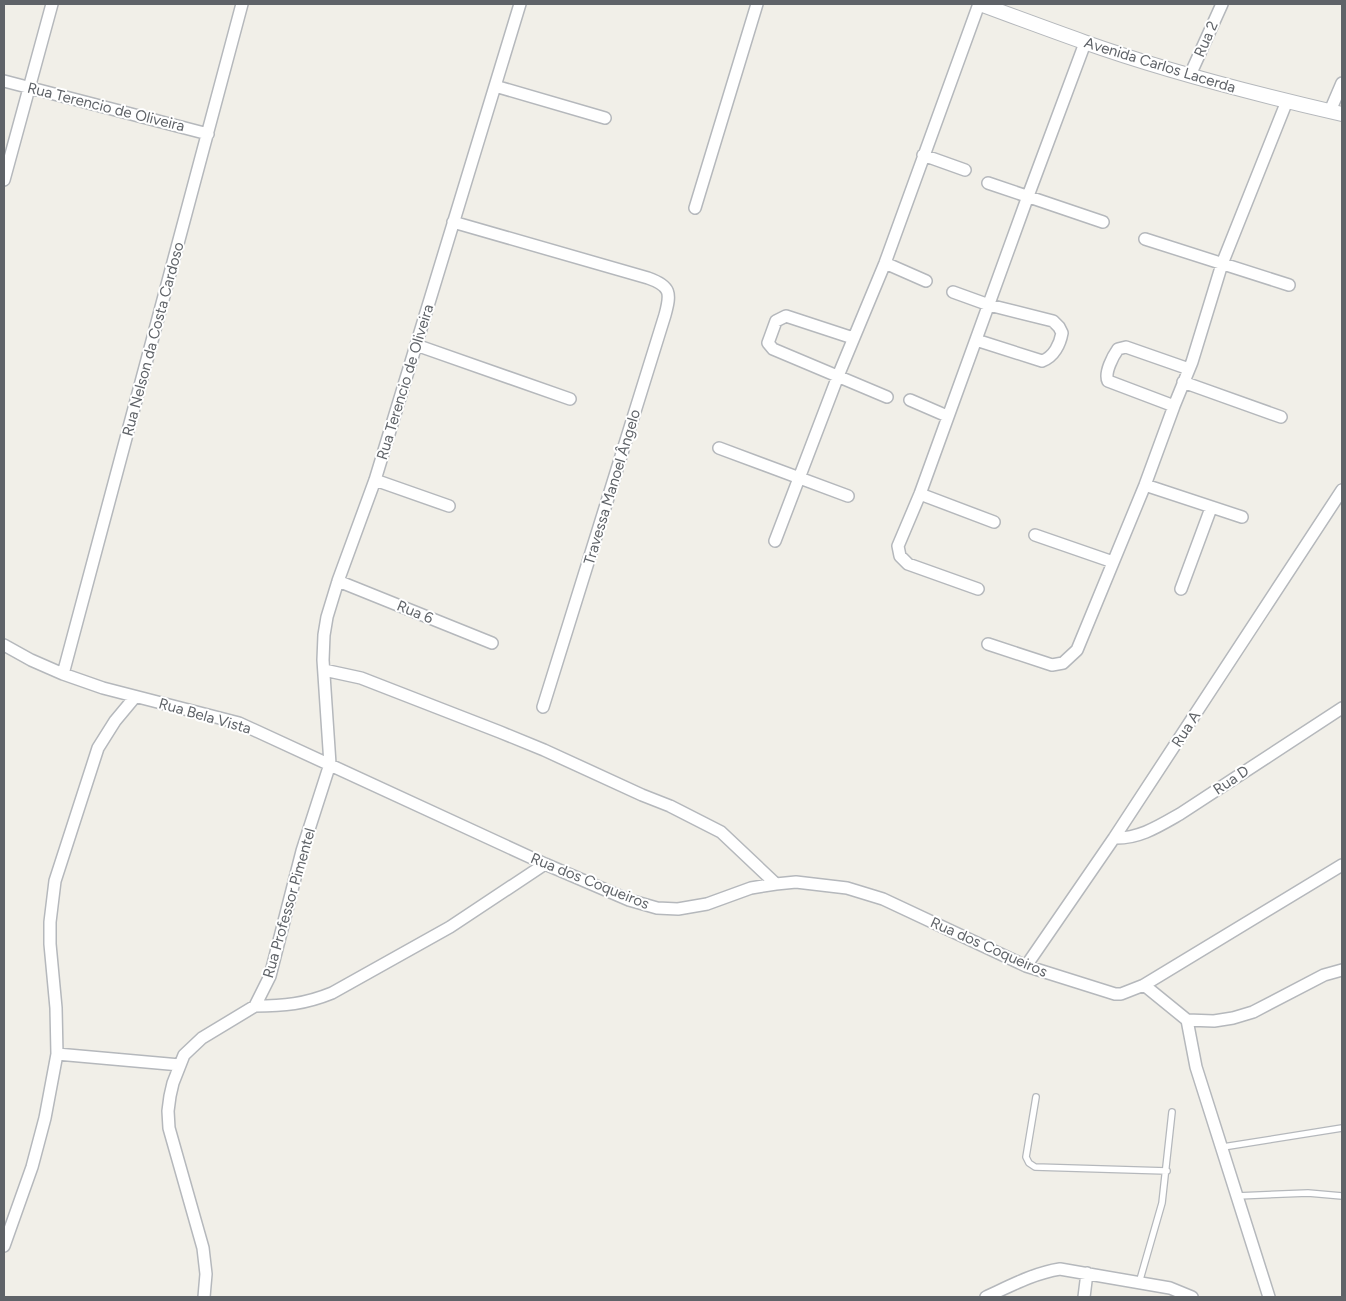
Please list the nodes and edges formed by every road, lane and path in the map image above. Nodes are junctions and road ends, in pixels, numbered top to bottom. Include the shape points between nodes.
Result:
1 (52, 4) edge
2 (242, 4) edge
3 (520, 4) edge
4 (757, 4) edge
5 (979, 4) edge
6 (1222, 4) edge
7 (1085, 42) junction
8 (1190, 75) junction
9 (4, 81) edge
10 (1342, 83) edge
11 (495, 86) junction
12 (29, 88) junction
13 (1287, 101) junction
14 (1336, 112) edge
15 (605, 118) dead end
16 (208, 134) junction
17 (923, 155) junction
18 (965, 170) dead end
19 (4, 180) edge
20 (988, 183) dead end
21 (1028, 196) junction
22 (695, 208) dead end
23 (453, 222) junction
24 (1103, 222) dead end
25 (1145, 240) dead end
26 (885, 263) junction
27 (1222, 264) junction
28 (926, 281) dead end
29 (1288, 285) dead end
30 (953, 292) dead end
31 (989, 305) junction
32 (853, 338) junction
33 (976, 340) junction
34 (416, 345) junction
35 (1189, 369) junction
36 (838, 376) junction
37 (1183, 382) junction
38 (888, 397) dead end
39 (570, 399) dead end
40 (910, 400) dead end
41 (1174, 406) junction
42 (947, 416) junction
43 (1281, 417) dead end
44 (719, 448) dead end
45 (799, 479) junction
46 (375, 480) junction
47 (1145, 485) junction
48 (1342, 490) edge
49 (920, 494) junction
50 (848, 496) dead end
51 (449, 506) dead end
52 (1211, 508) junction
53 (1242, 517) dead end
54 (994, 522) dead end
55 (1035, 535) dead end
56 (775, 541) dead end
57 (1113, 562) junction
58 (338, 581) junction
59 (978, 589) dead end
60 (1181, 589) dead end
61 (492, 643) dead end
62 (988, 644) dead end
63 (4, 645) edge
64 (324, 670) junction
65 (63, 674) junction
66 (135, 697) junction
67 (543, 707) dead end
68 (1342, 708) edge
69 (330, 764) junction
70 (1114, 838) junction
71 (546, 864) junction
72 (1342, 865) edge
73 (776, 884) junction
74 (1026, 966) junction
75 (1342, 970) edge
76 (1144, 985) junction
77 (255, 1006) junction
78 (1187, 1020) junction
79 (57, 1054) junction
80 (180, 1066) junction
81 (1036, 1097) dead end
82 (1172, 1112) dead end
83 (1342, 1128) edge
84 (1223, 1148) junction
85 (1166, 1171) junction
86 (1236, 1196) junction
87 (1342, 1196) edge
88 (4, 1246) edge
89 (1087, 1273) junction
90 (1139, 1283) junction
91 (204, 1297) edge
92 (986, 1297) edge
93 (1084, 1297) edge
94 (1192, 1297) edge
95 (1269, 1297) edge

1 - 12 street
2 - 16 street, Rua Nelson da Costa Cardoso
3 - 11 street, Rua Terencio de Oliveira
4 - 22 street
5 - 7 street, Avenida Carlos Lacerda
5 - 17 street
6 - 8 street, Rua 2
7 - 8 street, Avenida Carlos Lacerda
7 - 21 street
8 - 13 street, Avenida Carlos Lacerda
9 - 12 street, Rua Terencio de Oliveira
10 - 14 street
11 - 15 street
11 - 23 street, Rua Terencio de Oliveira
12 - 16 street, Rua Terencio de Oliveira
12 - 19 street
13 - 14 street, Avenida Carlos Lacerda
13 - 27 street
16 - 65 street, Rua Nelson da Costa Cardoso
17 - 18 street
17 - 26 street
20 - 21 street
21 - 24 street
21 - 31 street
23 - 34 street, Rua Terencio de Oliveira
23 - 67 street, Travessa Manoel Ângelo via 648,278 662,284 670,298
25 - 27 street
26 - 28 street
26 - 32 street
27 - 29 street
27 - 35 street
30 - 31 street
31 - 33 street
31 - 33 street via 1053,321 1062,337 1055,351 1042,361
32 - 36 street
32 - 36 street via 786,316 776,321 768,340 773,349
33 - 42 street
34 - 39 street
34 - 46 street, Rua Terencio de Oliveira
35 - 37 street
35 - 41 street via 1126,347 1118,349 1115,354 1108,381
36 - 38 street
36 - 45 street
37 - 41 street
37 - 43 street
40 - 42 street
41 - 47 street
42 - 49 street
44 - 45 street
45 - 50 street
45 - 56 street
46 - 51 street
46 - 58 street, Rua Terencio de Oliveira
47 - 52 street
47 - 57 street
48 - 70 street, Rua A
49 - 54 street
49 - 59 street via 898,546 901,558 908,564
52 - 53 street
52 - 60 street
55 - 57 street
57 - 62 street via 1077,650 1063,663 1052,666
58 - 61 street, Rua 6
58 - 64 street, Rua Terencio de Oliveira via 324,635
63 - 65 street, Rua Bela Vista
64 - 69 street, Rua Terencio de Oliveira
64 - 73 street via 361,678 500,732 670,806 721,832
65 - 66 street, Rua Bela Vista
66 - 69 street, Rua Bela Vista via 239,723
66 - 79 street via 114,720 98,748 55,881 50,944
68 - 70 street, Rua D via 1156,828 1127,838
69 - 71 street, Rua dos Coqueiros
69 - 77 street, Rua Professor Pimentel via 302,851 270,976
70 - 74 street, Rua A
71 - 73 street, Rua dos Coqueiros via 629,900 657,908 678,909 707,904 751,888
71 - 77 street via 450,927 339,989 314,1000 288,1006
72 - 76 street, Rua dos Coqueiros
73 - 74 street, Rua dos Coqueiros via 818,883 883,899
74 - 76 street, Rua dos Coqueiros via 1115,994
75 - 78 street via 1324,975 1253,1012 1214,1021
76 - 78 street
77 - 80 street via 202,1038 184,1055
78 - 84 street via 1196,1067
79 - 80 street
79 - 88 street via 32,1167
80 - 91 street via 170,1096 169,1128 203,1248
81 - 85 lane via 1026,1157 1035,1167
82 - 85 lane
83 - 84 lane
84 - 86 street
85 - 90 lane via 1162,1203
86 - 87 lane via 1308,1193
86 - 95 street
89 - 90 street
89 - 92 street via 1050,1271
89 - 93 street
90 - 94 street via 1170,1288

